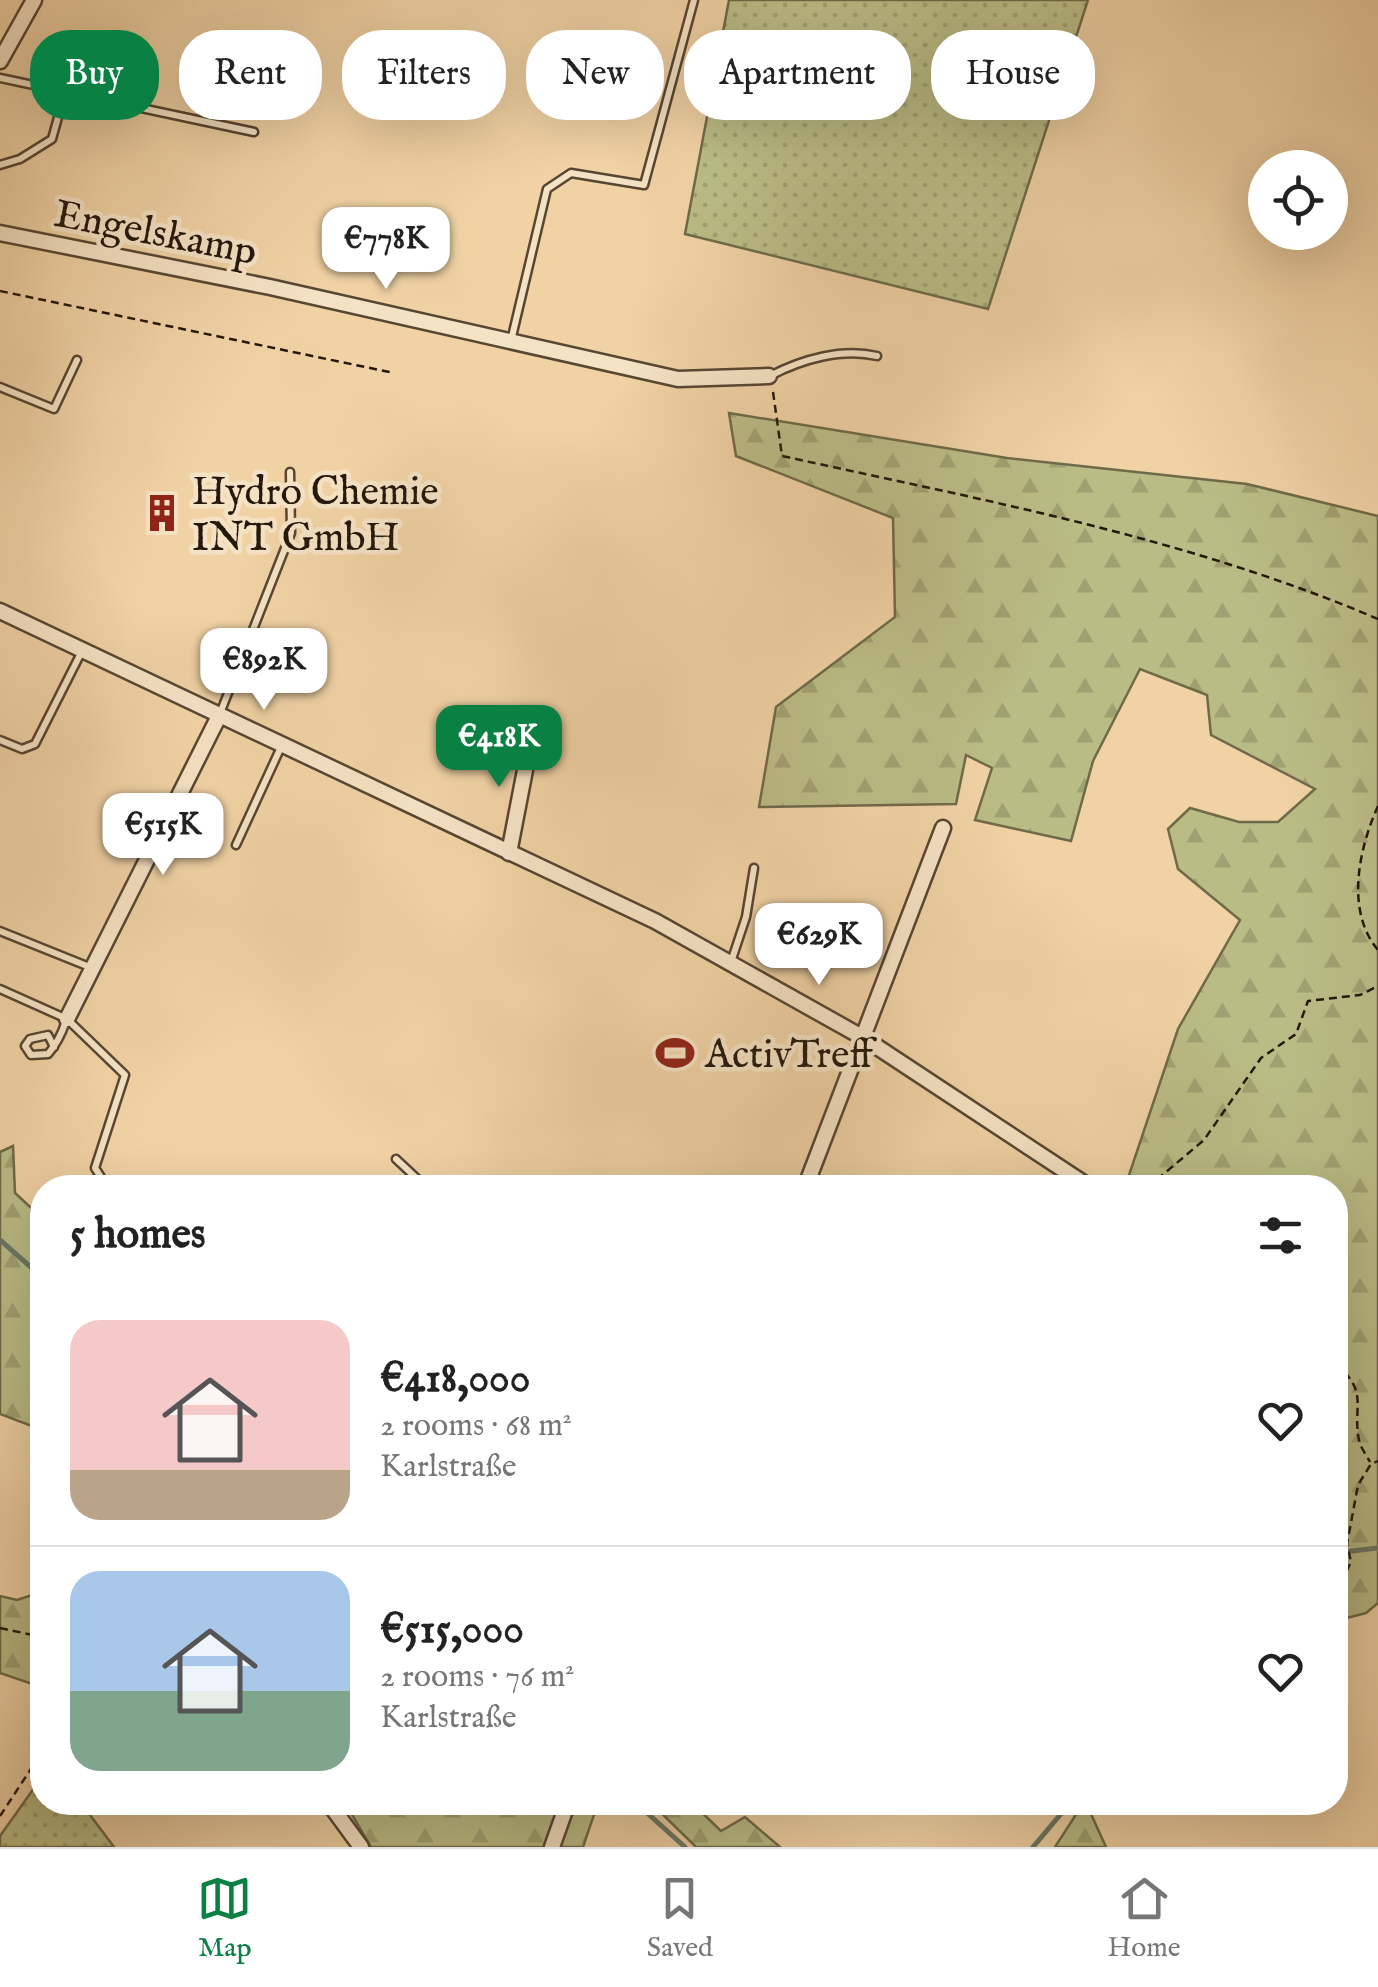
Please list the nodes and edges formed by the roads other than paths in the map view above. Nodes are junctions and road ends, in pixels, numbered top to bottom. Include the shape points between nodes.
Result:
1 (34, 0) edge
2 (694, 0) edge
3 (0, 62) edge
4 (0, 78) edge
5 (30, 84) edge
6 (159, 112) edge
7 (57, 120) edge
8 (254, 132) dead end
9 (0, 164) edge
10 (0, 233) edge
11 (510, 342) junction
12 (877, 356) dead end
13 (77, 360) dead end
14 (769, 376) joint
15 (0, 388) edge
16 (290, 472) dead end
17 (0, 611) edge
18 (82, 650) junction
19 (219, 716) junction
20 (532, 734) dead end
21 (0, 740) edge
22 (281, 746) junction
23 (944, 828) dead end
24 (236, 845) dead end
25 (509, 854) junction
26 (754, 868) dead end
27 (0, 930) edge
28 (730, 963) junction
29 (93, 968) junction
30 (0, 989) edge
31 (67, 1020) junction
32 (862, 1037) junction
33 (54, 1046) junction
34 (396, 1159) dead end
35 (100, 1175) edge
36 (413, 1175) edge
37 (809, 1175) edge
38 (1072, 1175) edge
39 (337, 1815) edge
40 (563, 1815) edge
41 (360, 1847) edge
42 (552, 1847) edge

1 - 3 street
2 - 11 lane via 644,185 571,172 546,188
4 - 5 lane
6 - 8 lane
7 - 9 lane via 52,139
10 - 11 street, Engelskamp
11 - 14 street, Engelskamp via 678,379
12 - 14 lane via 804,359
13 - 15 lane via 54,410
16 - 19 lane via 291,533
17 - 18 street
18 - 19 street
18 - 21 lane via 34,744 22,748
19 - 22 street
19 - 29 street
20 - 25 street
22 - 24 lane
22 - 25 street
23 - 32 street
25 - 28 street
26 - 28 lane
27 - 29 lane
28 - 32 street
29 - 31 street
30 - 31 lane
31 - 33 lane
31 - 35 lane via 125,1075 95,1168
32 - 37 street
32 - 38 street
33 - 33 lane via 41,1058 25,1046 38,1035 48,1035
34 - 36 lane
39 - 41 street
40 - 42 street

